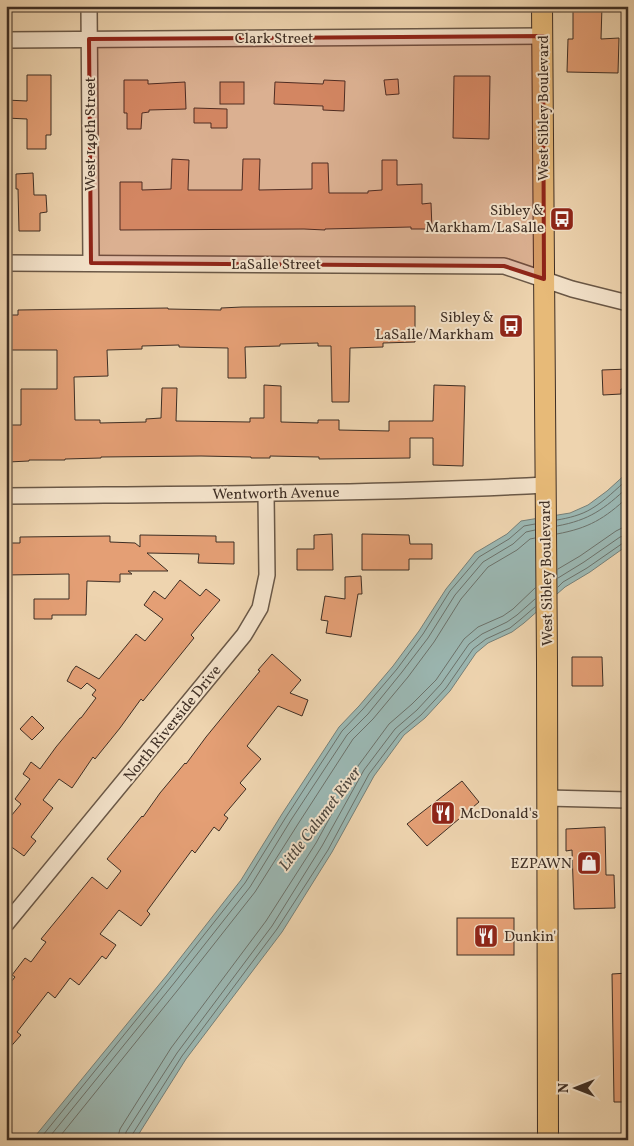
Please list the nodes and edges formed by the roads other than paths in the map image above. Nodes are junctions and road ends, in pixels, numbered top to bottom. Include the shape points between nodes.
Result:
1 (88, 6) edge
2 (542, 6) edge
3 (542, 36) junction
4 (89, 39) junction
5 (6, 40) edge
6 (6, 263) edge
7 (90, 263) junction
8 (544, 279) junction
9 (628, 303) edge
10 (545, 491) junction
11 (266, 494) junction
12 (6, 496) edge
13 (547, 798) junction
14 (628, 800) edge
15 (12, 907) edge
16 (6, 924) edge
17 (548, 1140) edge

1 - 4 street, West 149th Street
2 - 3 main road, West Sibley Boulevard
3 - 4 street, Clark Street
3 - 8 main road, West Sibley Boulevard
4 - 5 street, Clark Street
4 - 7 street, West 149th Street
6 - 7 street, LaSalle Street
7 - 8 street, LaSalle Street via 504,266
8 - 9 street, LaSalle Street
8 - 10 main road, West Sibley Boulevard
10 - 11 street, Wentworth Avenue
10 - 13 main road, West Sibley Boulevard
11 - 12 street, Wentworth Avenue
11 - 15 street, North Riverside Drive via 267,575 260,608 248,628
13 - 14 street
13 - 17 main road, West Sibley Boulevard
15 - 16 street, North Riverside Drive

